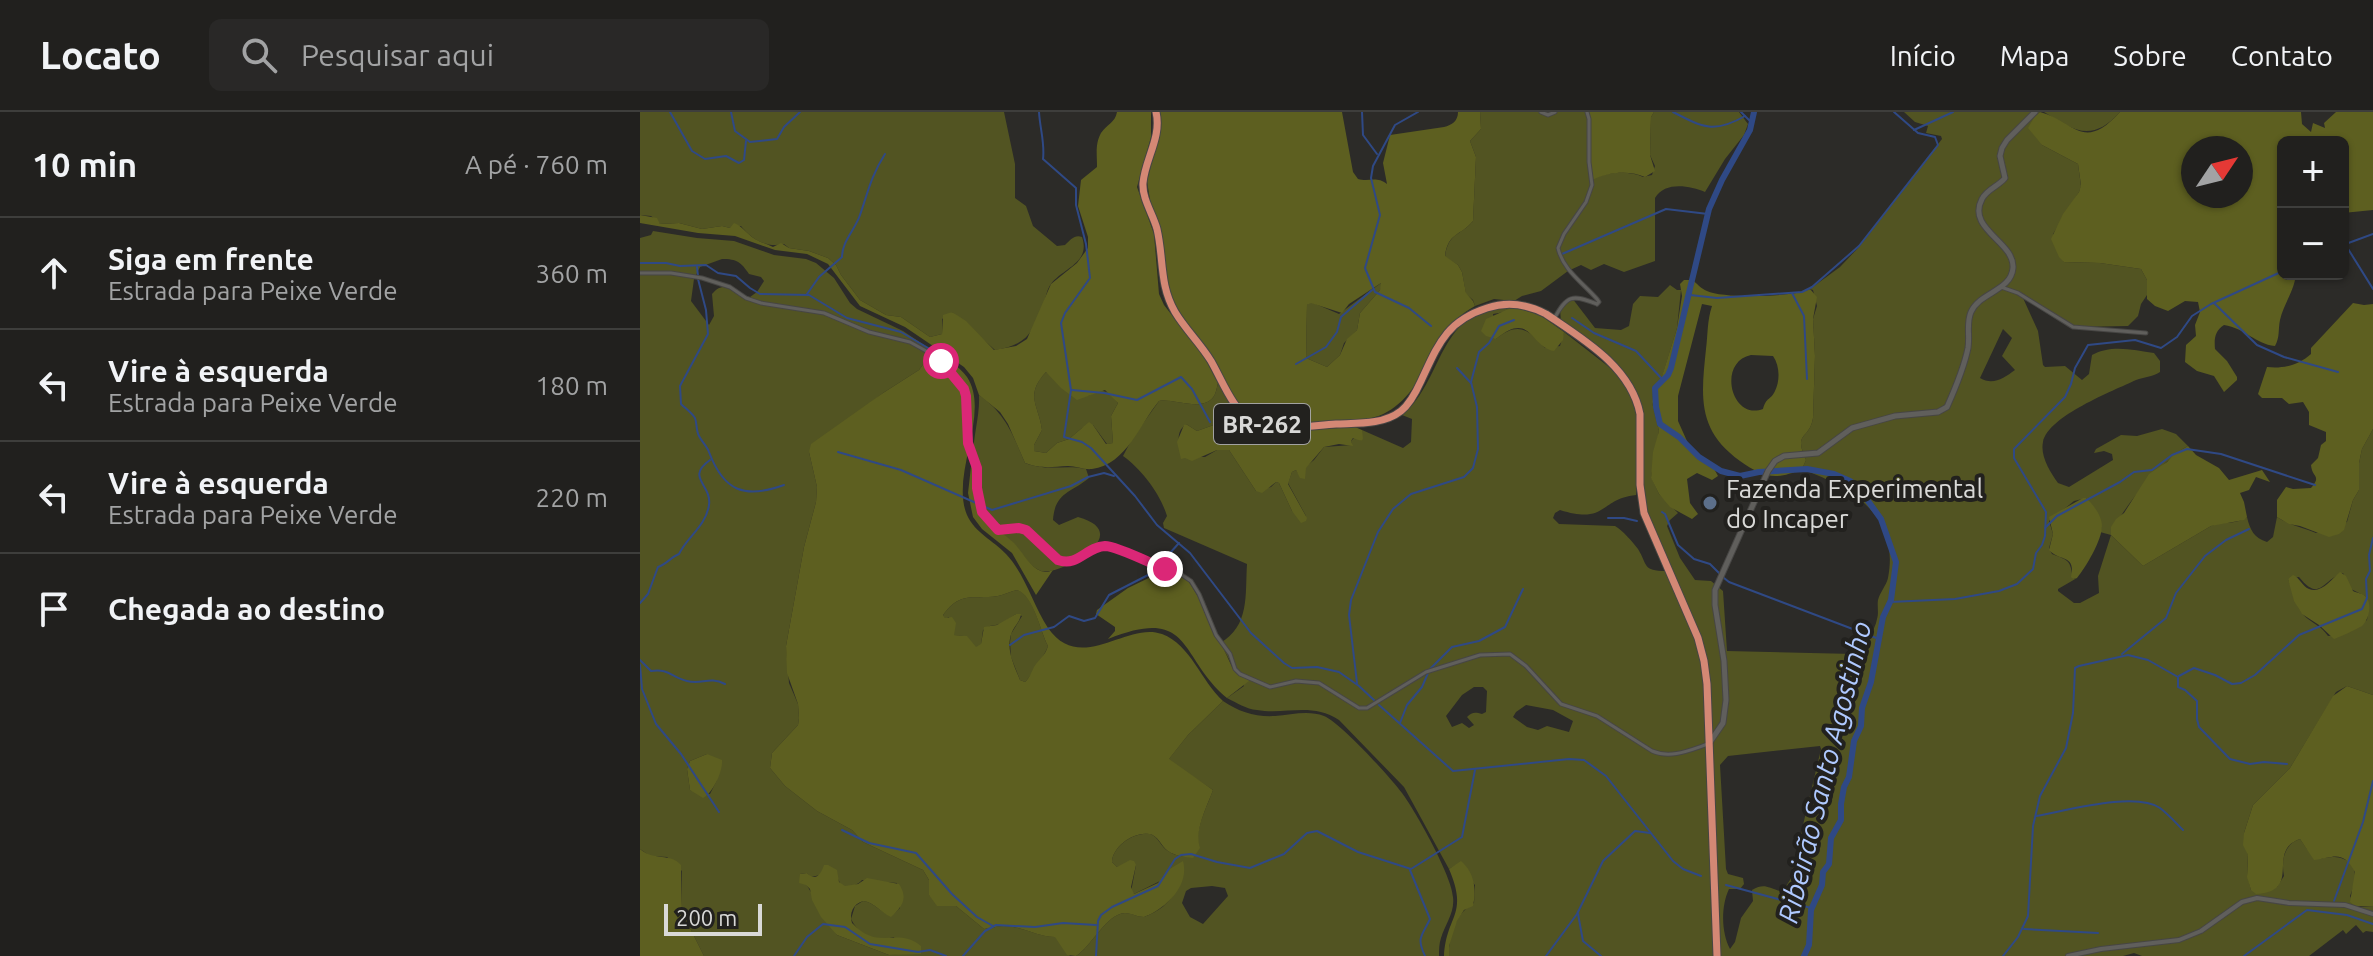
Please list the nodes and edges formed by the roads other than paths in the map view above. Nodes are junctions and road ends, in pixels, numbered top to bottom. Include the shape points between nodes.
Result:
1 (1156, 112) edge
2 (1541, 112) edge
3 (1555, 112) edge
4 (1587, 112) edge
5 (2035, 112) edge
6 (640, 273) edge
7 (2001, 287) junction
8 (1554, 319) junction
9 (2146, 333) dead end
10 (1708, 744) junction
11 (2373, 914) edge
12 (1717, 956) edge
13 (2068, 956) edge

1 - 8 highway, BR-262 via 1157,132 1143,190 1157,229 1163,285 1174,310 1247,418 1289,428 1382,420 1410,400 1444,335 1467,316 1511,303
2 - 3 street
4 - 8 street via 1592,185 1558,248 1570,271 1599,303 1569,298
5 - 7 main road via 2002,148 2005,178 1980,205 1983,224 2011,257 2013,270
6 - 10 street via 702,278 761,303 824,313 910,342 937,357 965,392 980,508 991,524 1002,531 1026,530 1063,562 1111,547 1186,577 1235,669 1258,683 1319,683 1367,708 1426,672 1469,658 1510,654 1561,704 1597,716 1660,754
7 - 9 street via 2073,327
7 - 10 main road via 1985,295 1971,312 1967,351 1944,409 1852,428 1818,453 1784,456 1768,471 1715,590 1726,712
8 - 10 highway, BR-262 via 1618,370 1634,391 1641,427 1642,502 1701,648
10 - 12 highway, BR-262
11 - 13 street via 2345,905 2257,898 2191,937

